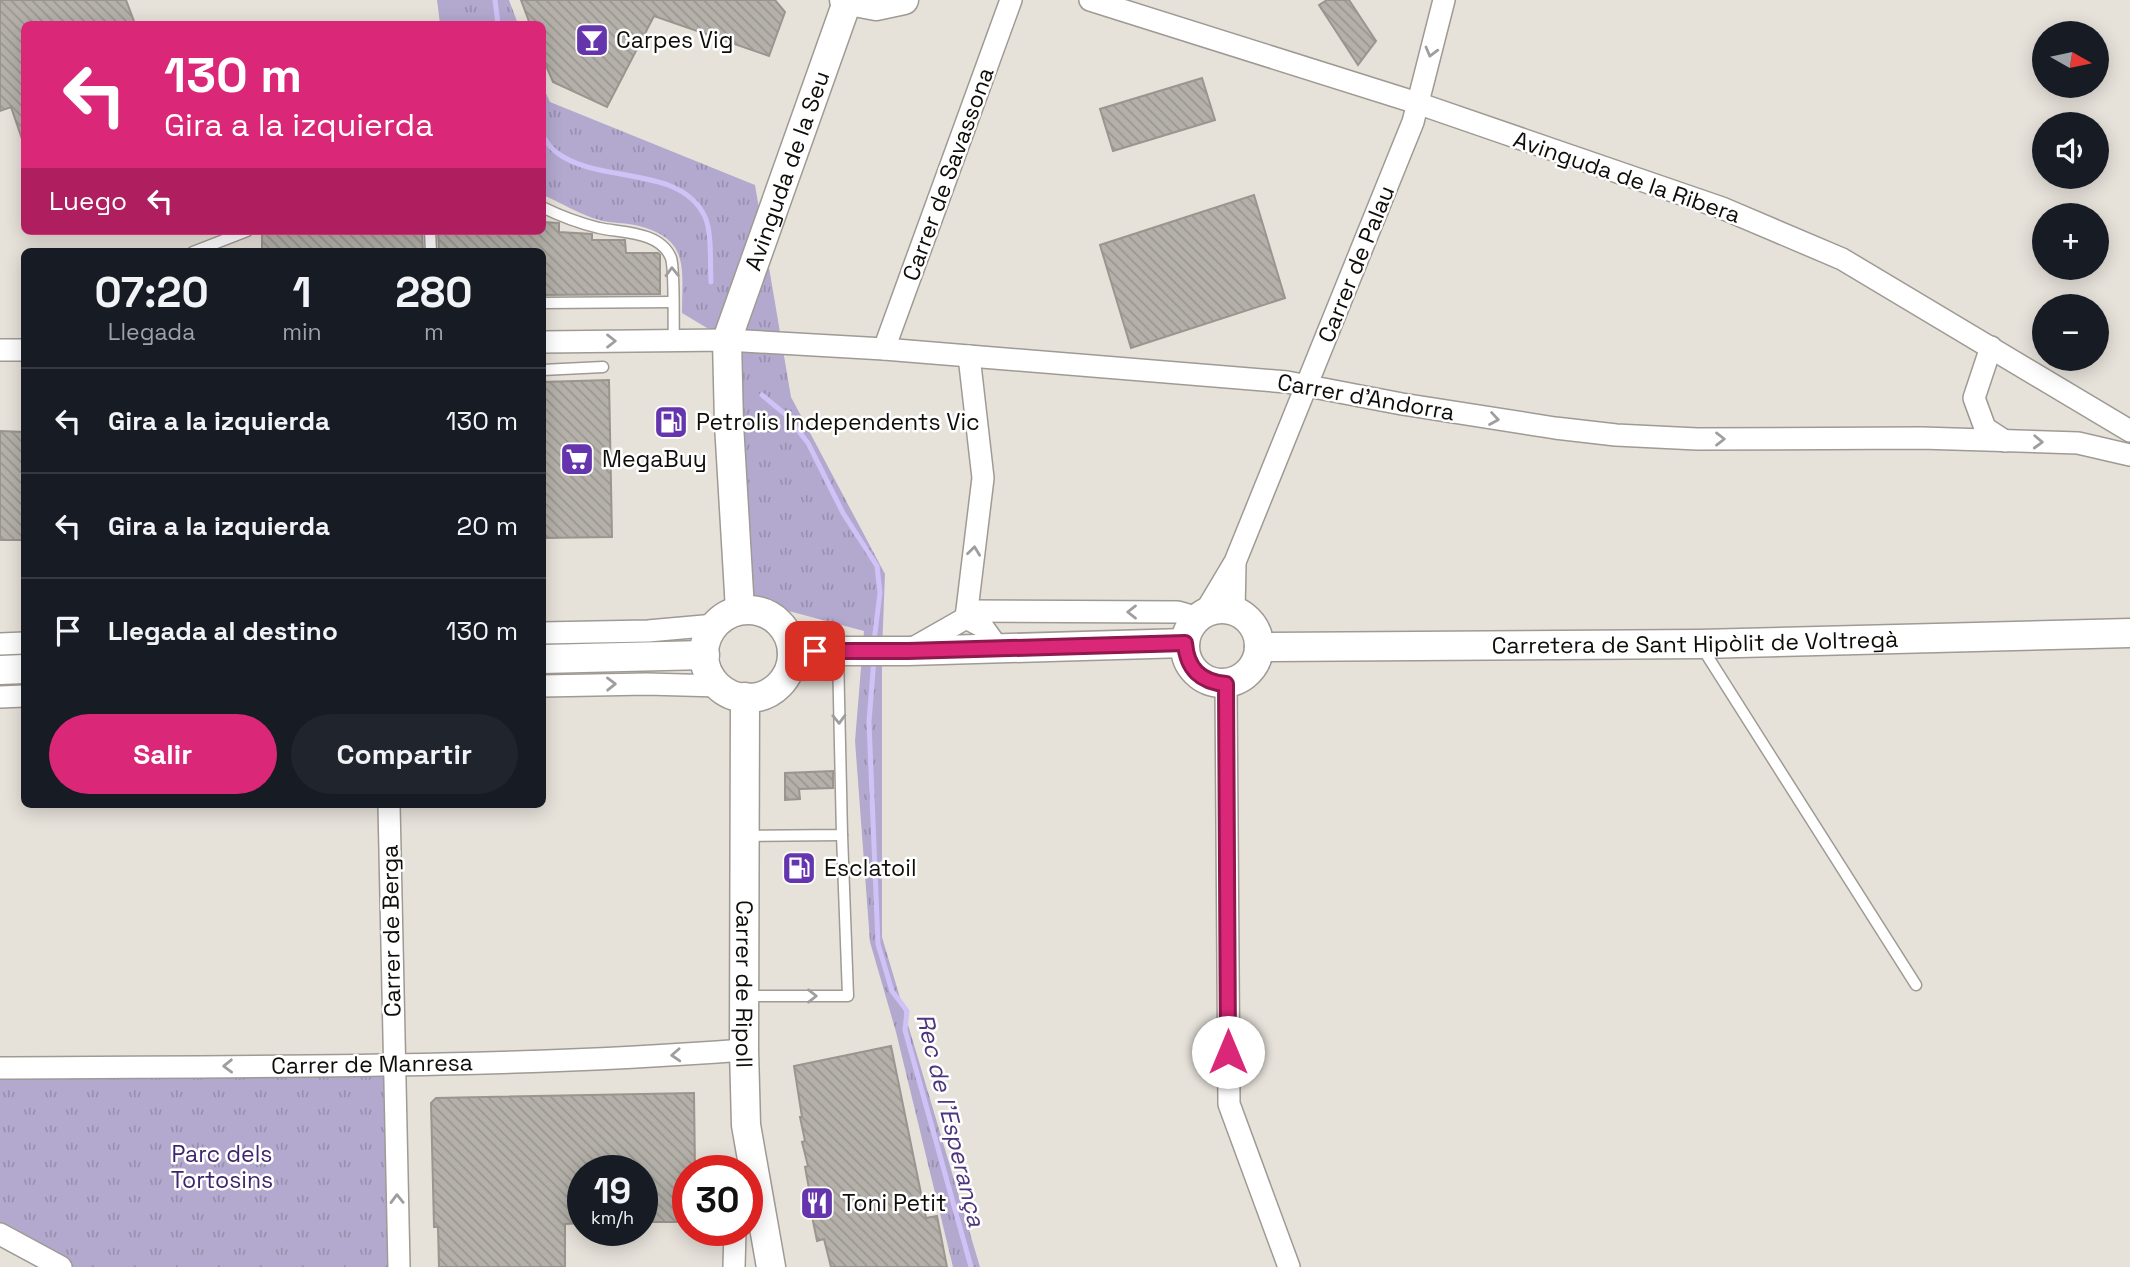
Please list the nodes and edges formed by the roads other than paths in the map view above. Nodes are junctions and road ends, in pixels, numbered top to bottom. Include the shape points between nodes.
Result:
1 (904, 0) edge
2 (1011, 0) edge
3 (1090, 0) edge
4 (1444, 0) edge
5 (845, 1) edge
6 (1417, 103) junction
7 (546, 209) edge
8 (237, 235) edge
9 (203, 248) edge
10 (673, 302) junction
11 (546, 303) edge
12 (674, 340) junction
13 (727, 340) junction
14 (546, 342) edge
15 (1991, 347) junction
16 (884, 349) junction
17 (0, 350) edge
18 (21, 350) edge
19 (969, 356) junction
20 (603, 368) dead end
21 (546, 370) edge
22 (1306, 386) junction
23 (2130, 431) edge
24 (2005, 441) junction
25 (2130, 455) edge
26 (1235, 562) junction
27 (740, 610) junction
28 (1234, 611) junction
29 (966, 615) junction
30 (1202, 616) junction
31 (715, 625) junction
32 (546, 633) edge
33 (2130, 633) edge
34 (21, 643) edge
35 (1185, 643) junction
36 (0, 644) edge
37 (1700, 644) junction
38 (1259, 647) junction
39 (998, 648) junction
40 (792, 651) junction
41 (838, 651) junction
42 (908, 651) junction
43 (705, 655) junction
44 (546, 659) edge
45 (0, 670) edge
46 (21, 670) edge
47 (1226, 684) junction
48 (546, 685) edge
49 (719, 686) junction
50 (21, 696) edge
51 (0, 697) edge
52 (745, 698) junction
53 (389, 808) edge
54 (842, 835) junction
55 (744, 836) junction
56 (1916, 985) dead end
57 (744, 996) junction
58 (744, 1050) junction
59 (394, 1065) junction
60 (0, 1068) edge
61 (746, 1125) junction
62 (743, 1155) edge
63 (0, 1234) edge
64 (735, 1246) edge
65 (61, 1267) edge
66 (399, 1267) edge
67 (734, 1267) edge
68 (771, 1267) edge
69 (1289, 1267) edge

1 - 5 street via 876,6
2 - 16 street, Carrer de Savassona
3 - 6 street, Avinguda de la Ribera
4 -> 6 street, Carrer de Palau
5 - 13 street, Avinguda de la Seu
6 - 15 street, Avinguda de la Ribera via 1734,213 1842,259
6 - 22 street, Carrer de Palau
10 -> 7 lane via 671,260 663,246 638,234 599,228
8 - 9 lane
10 - 11 lane
10 - 12 lane
12 - 13 street, Carrer d'Andorra
14 -> 12 street, Carrer d'Andorra
13 - 16 street, Carrer d'Andorra
13 - 27 street
15 - 23 street, Avinguda de la Ribera
15 - 24 street via 1974,398 1985,428
16 - 19 street, Carrer d'Andorra
17 - 18 street
19 - 22 street, Carrer d'Andorra
29 -> 19 street via 983,478
20 - 21 lane
22 -> 24 street, Carrer d'Andorra via 1616,435
22 - 26 street, Carrer de Palau
24 -> 25 street, Carrer d'Andorra via 2078,443
26 - 28 street, Carrer de Palau
26 - 30 street, Carrer de Palau
27 - 31 street
27 - 40 street via 762,612 775,620
28 - 30 street via 1216,610
28 - 38 street via 1251,622
30 -> 29 street via 1178,612
29 - 39 street via 983,627
29 - 42 street
30 - 35 street via 1188,631
31 - 32 street
31 - 43 street
33 - 37 street, Carretera de Sant Hipòlit de Voltregà
34 - 36 street
35 - 39 street
35 - 47 street via 1192,668 1201,677
37 - 38 street, Carretera de Sant Hipòlit de Voltregà
37 - 56 lane
38 - 47 street via 1250,671
39 - 42 street
40 - 41 street
40 - 52 street via 781,682 761,695
41 - 42 street
41 -> 54 lane
43 - 44 street
43 - 49 street via 708,672
45 - 46 street
47 - 69 street via 1229,1104
48 -> 49 street
49 - 52 street
50 - 51 street
52 - 55 street, Carrer de Ripoll
53 - 59 street, Carrer de Berga
54 - 55 lane
57 -> 54 lane via 848,996
55 - 57 street, Carrer de Ripoll
57 - 58 street, Carrer de Ripoll
58 -> 59 street, Carrer de Manresa
58 - 61 street, Carrer de Ripoll
59 -> 60 street, Carrer de Manresa
66 -> 59 street, Carrer de Berga
61 - 62 street
61 - 68 street, Carrer de Ripoll
63 - 65 street
64 - 67 street

